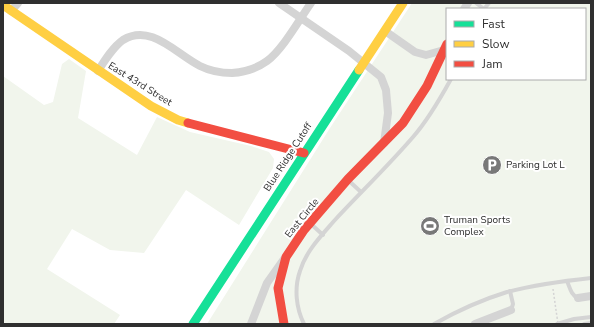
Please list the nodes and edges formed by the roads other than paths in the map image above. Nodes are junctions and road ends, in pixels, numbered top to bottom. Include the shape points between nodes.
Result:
1 (18, 3) edge
2 (279, 3) edge
3 (311, 3) edge
4 (403, 3) edge
5 (3, 5) edge
6 (11, 11) junction
7 (301, 18) junction
8 (385, 31) junction
9 (445, 51) edge
10 (363, 62) junction
11 (98, 71) junction
12 (450, 80) edge
13 (384, 143) junction
14 (304, 153) junction
15 (348, 179) junction
16 (361, 192) junction
17 (310, 223) junction
18 (323, 235) junction
19 (286, 257) junction
20 (591, 278) edge
21 (567, 281) junction
22 (510, 291) junction
23 (591, 296) edge
24 (578, 298) joint
25 (511, 310) joint
26 (591, 317) edge
27 (591, 323) edge
28 (193, 324) edge
29 (251, 324) edge
30 (284, 324) edge
31 (304, 324) edge
32 (434, 324) edge
33 (475, 324) edge
34 (558, 324) edge
35 (584, 324) edge

1 - 6 street
2 - 7 street
3 - 7 street
4 - 8 street, Blue Ridge Cutoff
5 - 6 street, East 43rd Street
6 - 11 street, East 43rd Street
7 - 10 street
7 - 11 street via 272,57 259,66 242,72 208,69 156,38 145,35 129,37 120,42
8 - 9 street, East Circle via 415,52 426,55
8 - 10 street, Blue Ridge Cutoff
9 - 13 street, East Circle via 427,86 403,123
10 - 13 street via 381,77 386,90 388,112
10 - 14 street, Blue Ridge Cutoff
11 - 14 street, East 43rd Street via 151,106 178,120
12 - 16 lane via 414,136
13 - 15 street, East Circle
14 - 28 street, Blue Ridge Cutoff
15 - 16 lane
15 - 17 street, East Circle
16 - 18 lane
17 - 18 lane
17 - 19 street, East Circle
18 - 31 lane via 307,255 300,271 297,301
19 - 29 street via 267,283
19 - 30 street, East Circle via 278,288
20 - 21 lane
21 - 22 lane
21 - 24 lane via 574,296
22 - 25 lane via 513,304
22 - 32 lane via 453,313
23 - 24 street
25 - 33 street
26 - 34 lane
27 - 35 lane

